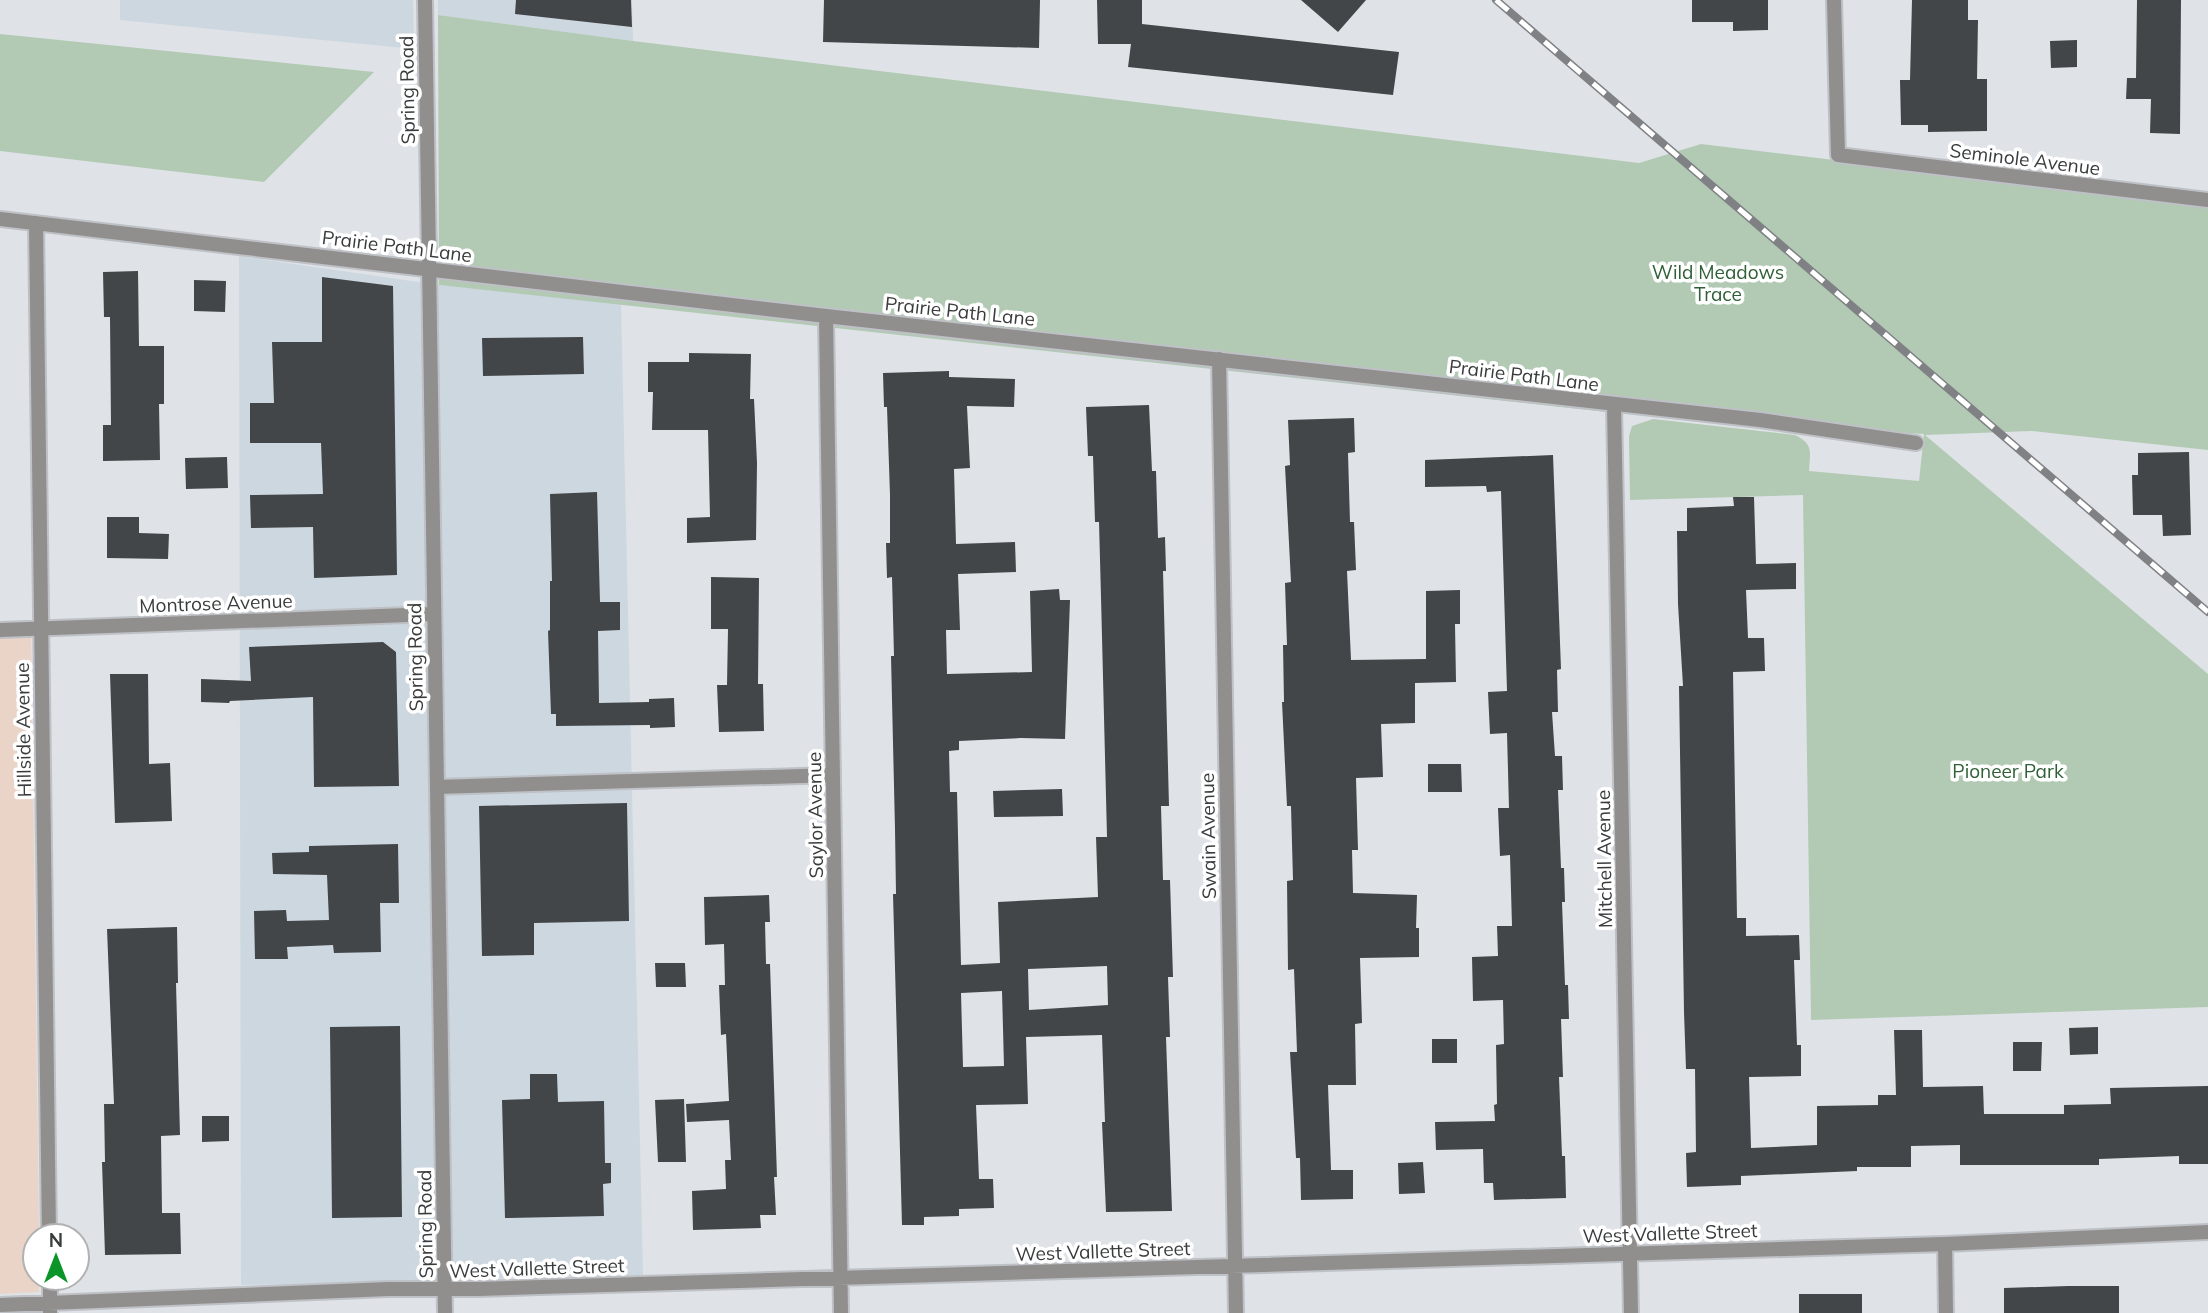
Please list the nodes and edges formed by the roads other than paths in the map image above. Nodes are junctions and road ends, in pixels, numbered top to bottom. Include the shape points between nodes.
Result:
1 (425, 0) edge
2 (1834, 0) edge
3 (2208, 200) edge
4 (0, 219) edge
5 (36, 223) junction
6 (430, 270) junction
7 (826, 316) junction
8 (1219, 359) junction
9 (1614, 405) junction
10 (1916, 443) dead end
11 (434, 614) junction
12 (41, 628) junction
13 (0, 630) edge
14 (833, 775) junction
15 (437, 787) junction
16 (49, 1222) edge
17 (2208, 1232) edge
18 (1945, 1244) junction
19 (1631, 1254) junction
20 (1236, 1266) junction
21 (841, 1278) junction
22 (445, 1290) junction
23 (0, 1305) edge
24 (50, 1308) edge
25 (445, 1313) edge
26 (841, 1313) edge
27 (1236, 1313) edge
28 (1632, 1313) edge
29 (1946, 1313) edge

1 - 6 street, Spring Road
2 - 3 street, Seminole Avenue via 1838,155
4 - 5 street, Prairie Path Lane
5 - 6 street, Prairie Path Lane
5 - 12 street, Hillside Avenue
6 - 7 street, Prairie Path Lane
6 - 11 street, Spring Road
7 - 8 street, Prairie Path Lane
7 - 14 street, Saylor Avenue
8 - 9 street, Prairie Path Lane
8 - 20 street, Swain Avenue
9 - 10 street, Prairie Path Lane via 1760,419
9 - 19 street, Mitchell Avenue
11 - 12 street, Montrose Avenue
11 - 15 street, Spring Road
12 - 13 street, Montrose Avenue
12 - 16 street, Hillside Avenue
14 - 15 street
14 - 21 street, Saylor Avenue
15 - 22 street, Spring Road
17 - 18 street, West Vallette Street
18 - 19 street, West Vallette Street
18 - 29 street
19 - 20 street, West Vallette Street
19 - 28 street, Mitchell Avenue
20 - 21 street, West Vallette Street
20 - 27 street, Swain Avenue
21 - 22 street, West Vallette Street
21 - 26 street, Saylor Avenue
22 - 24 street, West Vallette Street via 375,1289
22 - 25 street, Spring Road
23 - 24 street, West Vallette Street

